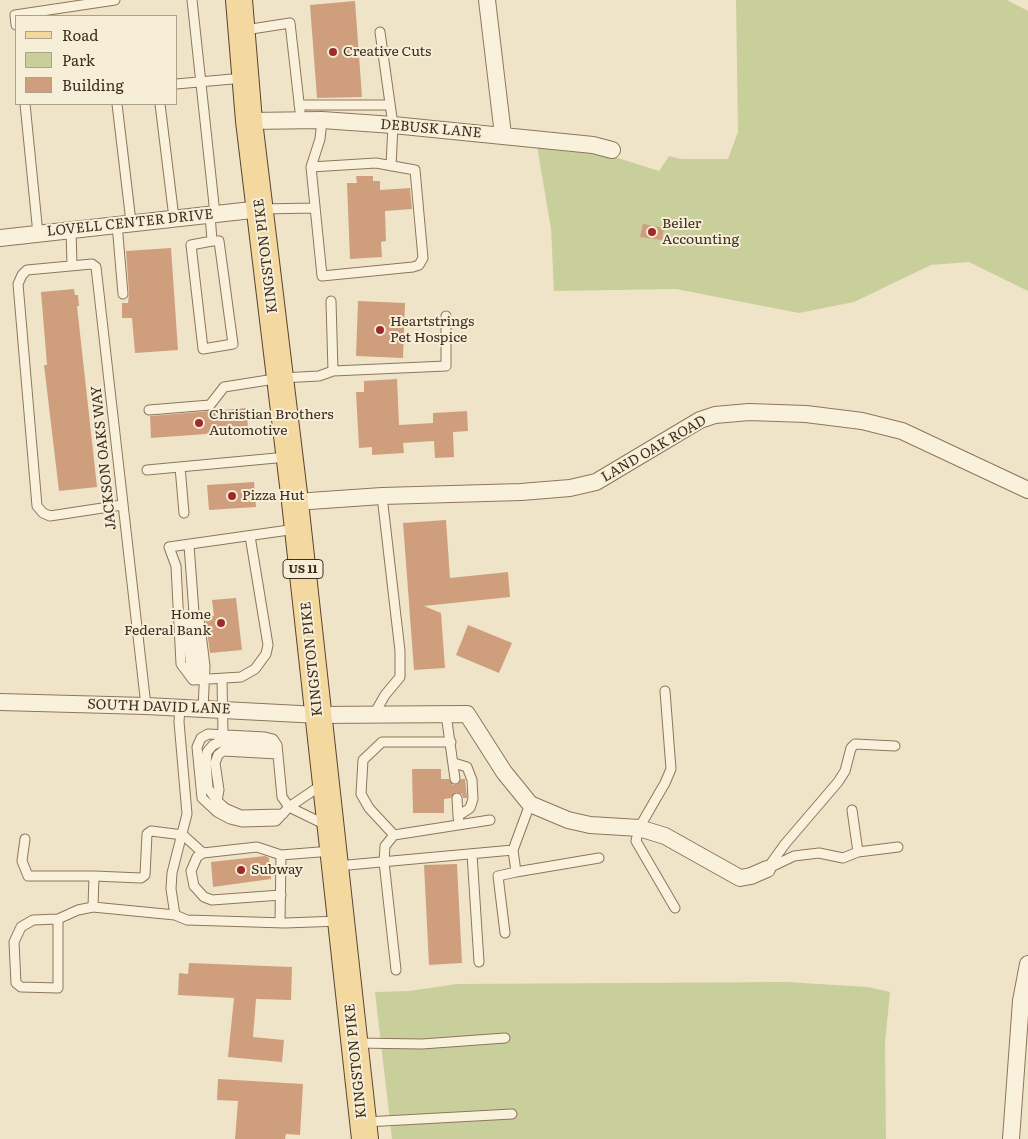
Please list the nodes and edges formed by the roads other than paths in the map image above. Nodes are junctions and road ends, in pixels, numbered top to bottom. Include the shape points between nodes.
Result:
1 (115, 0) edge
2 (192, 0) edge
3 (239, 0) edge
4 (487, 0) edge
5 (15, 15) edge
6 (242, 30) junction
7 (380, 32) dead end
8 (247, 78) junction
9 (201, 82) junction
10 (178, 84) edge
11 (24, 105) edge
12 (117, 105) edge
13 (160, 105) edge
14 (390, 105) junction
15 (300, 112) junction
16 (322, 120) junction
17 (249, 121) junction
18 (393, 125) junction
19 (503, 135) junction
20 (612, 150) dead end
21 (390, 166) junction
22 (312, 167) junction
23 (315, 208) junction
24 (261, 209) junction
25 (212, 214) junction
26 (174, 218) junction
27 (124, 223) junction
28 (71, 230) junction
29 (38, 234) junction
30 (0, 238) edge
31 (212, 242) junction
32 (72, 265) junction
33 (123, 294) dead end
34 (331, 301) dead end
35 (446, 316) dead end
36 (333, 371) junction
37 (281, 378) junction
38 (149, 410) dead end
39 (290, 456) junction
40 (180, 467) junction
41 (147, 470) dead end
42 (1028, 490) edge
43 (382, 496) junction
44 (295, 502) junction
45 (122, 505) junction
46 (184, 513) dead end
47 (298, 529) junction
48 (250, 536) junction
49 (189, 545) junction
50 (193, 612) junction
51 (203, 680) junction
52 (222, 680) junction
53 (664, 691) dead end
54 (0, 702) edge
55 (146, 706) junction
56 (180, 707) junction
57 (203, 708) junction
58 (224, 710) junction
59 (446, 714) junction
60 (319, 715) junction
61 (372, 716) junction
62 (224, 734) junction
63 (450, 742) junction
64 (895, 746) dead end
65 (278, 749) junction
66 (454, 763) junction
67 (455, 779) dead end
68 (326, 783) junction
69 (457, 798) dead end
70 (530, 804) junction
71 (286, 810) junction
72 (852, 810) dead end
73 (459, 820) junction
74 (490, 820) dead end
75 (639, 828) junction
76 (183, 835) junction
77 (394, 835) junction
78 (25, 839) dead end
79 (898, 846) dead end
80 (332, 848) junction
81 (513, 850) junction
82 (858, 852) junction
83 (203, 853) junction
84 (472, 854) junction
85 (282, 855) junction
86 (599, 858) dead end
87 (384, 862) junction
88 (767, 870) junction
89 (516, 872) junction
90 (94, 876) junction
91 (280, 895) junction
92 (93, 907) junction
93 (675, 908) dead end
94 (175, 915) junction
95 (58, 919) junction
96 (340, 921) junction
97 (280, 922) junction
98 (505, 933) dead end
99 (479, 962) dead end
100 (1028, 964) edge
101 (396, 970) dead end
102 (505, 1038) dead end
103 (354, 1043) junction
104 (512, 1114) dead end
105 (364, 1131) edge
106 (1011, 1139) edge

1 - 5 lane
2 - 9 lane
3 - 6 main road, KINGSTON PIKE / US 11
4 - 19 street
6 - 8 main road, KINGSTON PIKE / US 11
6 - 15 lane via 290,23
7 - 14 lane
8 - 9 lane
8 - 17 main road, KINGSTON PIKE / US 11
9 - 10 lane
9 - 25 lane
11 - 29 lane
12 - 27 lane
13 - 26 lane
14 - 15 lane
14 - 18 lane
15 - 16 street, DEBUSK LANE
15 - 17 street, DEBUSK LANE
16 - 18 street, DEBUSK LANE
16 - 22 lane
17 - 24 main road, KINGSTON PIKE / US 11
18 - 19 street, DEBUSK LANE
18 - 21 lane
19 - 20 street, DEBUSK LANE via 593,144
21 - 22 lane
21 - 23 lane via 415,170 423,258 419,265 322,276
22 - 23 lane
23 - 24 lane
24 - 25 street, LOVELL CENTER DRIVE
24 - 37 main road, KINGSTON PIKE / US 11
25 - 26 street, LOVELL CENTER DRIVE
25 - 31 lane
26 - 27 street, LOVELL CENTER DRIVE
27 - 28 street, LOVELL CENTER DRIVE
27 - 33 lane
28 - 29 street, LOVELL CENTER DRIVE
28 - 32 lane
29 - 30 street, LOVELL CENTER DRIVE
31 - 31 lane via 191,245 203,349 233,344 219,241
32 - 45 lane, JACKSON OAKS WAY via 92,264 96,267
32 - 45 lane via 28,270 18,284 38,506 50,516
34 - 36 lane
35 - 36 lane via 446,366
36 - 37 lane via 319,376
37 - 38 lane via 224,387 210,405
37 - 39 main road, KINGSTON PIKE / US 11
39 - 40 lane
39 - 44 main road, KINGSTON PIKE / US 11
40 - 41 lane
40 - 46 lane
42 - 43 street, LAND OAK ROAD via 902,431 862,421 815,415 749,412 715,415 700,420 596,482 534,491
43 - 44 street, LAND OAK ROAD
43 - 61 lane via 400,651 400,677
44 - 47 main road, KINGSTON PIKE / US 11
45 - 55 lane, JACKSON OAKS WAY
47 - 48 lane
47 - 60 main road, KINGSTON PIKE / US 11
48 - 49 lane
48 - 52 lane via 268,645 262,662 249,674
49 - 50 lane
49 - 51 lane via 169,547 176,566 181,664 193,680
50 - 51 lane via 199,618 205,666
50 - 51 lane via 186,621 191,666
51 - 52 lane
51 - 57 lane
52 - 58 lane
53 - 75 lane via 671,769
54 - 55 street, SOUTH DAVID LANE
55 - 56 street, SOUTH DAVID LANE
56 - 57 street, SOUTH DAVID LANE
56 - 76 lane via 187,814
57 - 58 street, SOUTH DAVID LANE
58 - 60 street, SOUTH DAVID LANE
58 - 62 lane
59 - 61 street, SOUTH DAVID LANE
59 - 63 lane
59 - 70 street, SOUTH DAVID LANE via 467,714 504,772
60 - 61 street, SOUTH DAVID LANE
60 - 68 main road, KINGSTON PIKE / US 11
62 - 65 lane via 265,736 273,739
62 - 71 lane via 208,734 201,738 197,747 202,798 217,812 236,820 276,821
63 - 66 lane
63 - 77 lane via 382,742 363,760 361,794 369,808
64 - 88 lane via 855,744 838,782
65 - 71 lane
65 - 71 lane via 223,751 215,763 217,801 241,815
66 - 67 lane
66 - 73 lane via 467,767 472,780 473,799
68 - 71 lane
68 - 80 main road, KINGSTON PIKE / US 11
69 - 73 lane
70 - 75 street via 583,824
70 - 81 lane
71 - 80 lane
72 - 82 lane
73 - 74 lane
73 - 77 lane
75 - 88 street via 665,836 740,878
75 - 93 lane via 636,841
76 - 83 lane
76 - 90 lane via 151,830 147,834 141,878
76 - 94 lane via 172,873
77 - 87 lane via 385,846
78 - 90 lane via 22,861 28,876
79 - 82 lane
80 - 85 lane
80 - 87 lane
80 - 96 main road, KINGSTON PIKE / US 11
81 - 84 lane
81 - 89 lane
82 - 88 lane via 843,858 819,853 794,856
83 - 85 lane via 257,847
83 - 91 lane via 197,857 191,871 194,886 204,897 212,900
84 - 87 lane
84 - 99 lane
85 - 91 lane
86 - 89 lane
87 - 101 lane
89 - 98 lane via 498,876
90 - 92 lane
91 - 97 lane
92 - 94 lane
92 - 95 lane
94 - 97 lane via 187,920
95 - 95 lane via 58,988 27,989 16,983 14,942 27,922
96 - 97 lane
96 - 103 main road, KINGSTON PIKE / US 11
100 - 106 street via 1021,1001
102 - 103 lane via 422,1044
103 - 105 main road, KINGSTON PIKE / US 11
104 - 105 lane

